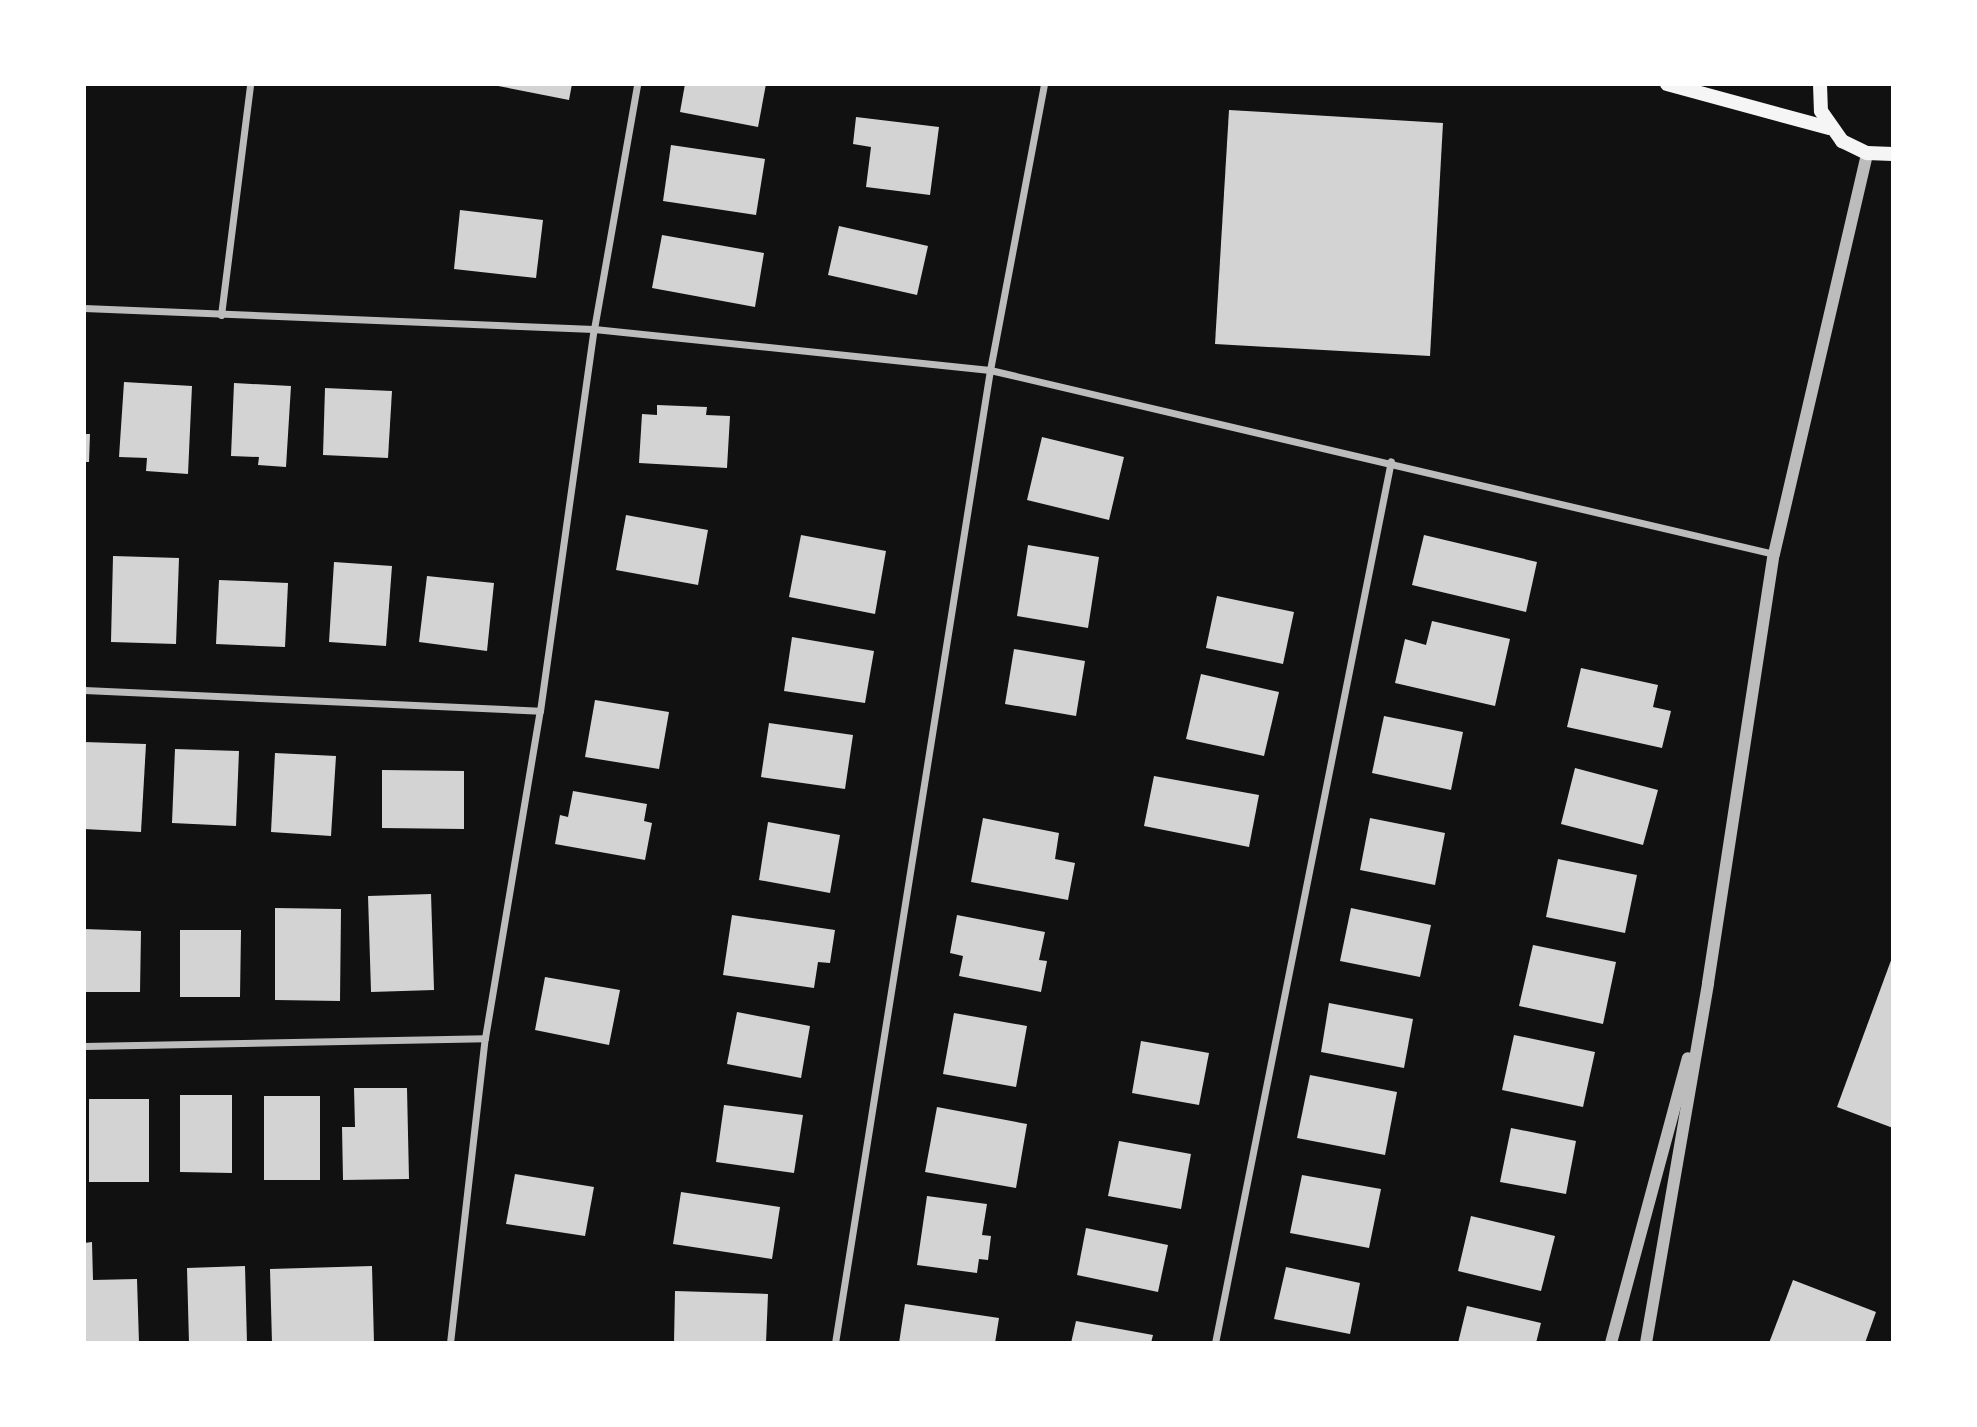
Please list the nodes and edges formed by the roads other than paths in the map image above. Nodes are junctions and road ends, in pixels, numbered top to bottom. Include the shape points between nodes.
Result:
1 (250, 84) edge
2 (638, 84) edge
3 (1044, 84) edge
4 (1667, 84) edge
5 (1819, 84) edge
6 (1829, 128) junction
7 (1867, 153) junction
8 (1893, 155) edge
9 (84, 308) edge
10 (221, 316) junction
11 (594, 329) junction
12 (990, 370) junction
13 (1391, 461) junction
14 (1774, 554) junction
15 (84, 690) edge
16 (540, 711) junction
17 (1708, 983) junction
18 (485, 1038) junction
19 (84, 1046) edge
20 (450, 1343) edge
21 (835, 1343) edge
22 (1215, 1343) edge
23 (1611, 1343) edge
24 (1646, 1343) edge

1 - 10 street
2 - 11 street
3 - 12 street
4 - 6 main road
5 - 6 main road via 1821,111
6 - 7 main road via 1842,141
7 - 8 main road
7 - 14 street
9 - 10 street
10 - 11 street
11 - 12 street
11 - 16 street
12 - 13 street
12 - 21 street
13 - 14 street
13 - 22 street
14 - 17 street
15 - 16 street
16 - 18 street
17 - 23 street
17 - 24 street
18 - 19 street
18 - 20 street

